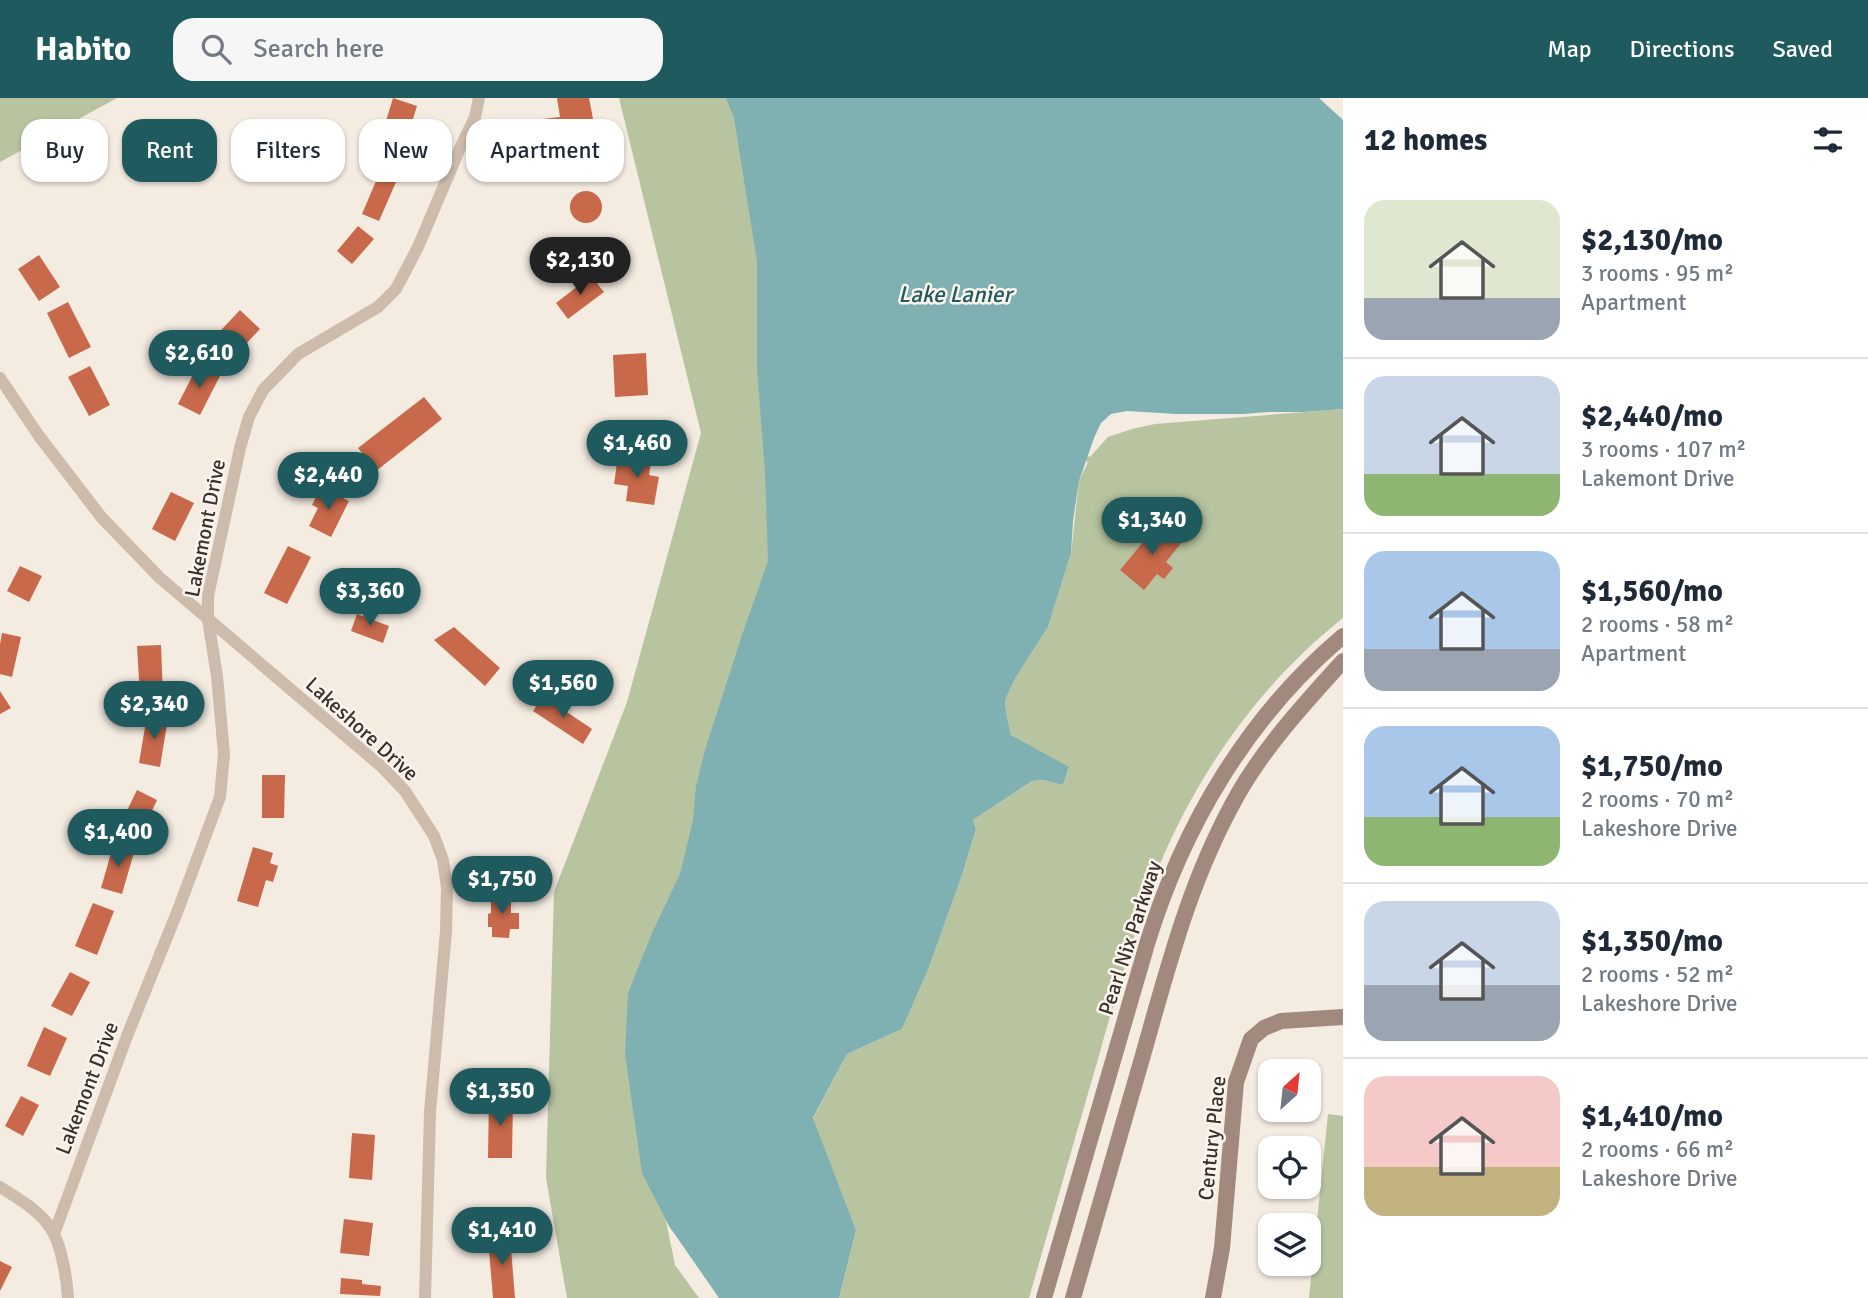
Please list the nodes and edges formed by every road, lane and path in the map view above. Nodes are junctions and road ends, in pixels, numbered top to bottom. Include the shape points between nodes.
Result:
1 (479, 98) edge
2 (0, 378) edge
3 (208, 620) junction
4 (1343, 636) edge
5 (1343, 661) edge
6 (1343, 1017) edge
7 (0, 1187) edge
8 (54, 1234) junction
9 (68, 1298) edge
10 (425, 1298) edge
11 (1044, 1298) edge
12 (1073, 1298) edge
13 (1213, 1298) edge

1 - 3 street, Lakemont Drive via 475,117 396,289 378,307 298,354 263,390 248,417 208,596
2 - 3 street, Lakeshore Drive via 102,518
3 - 8 street, Lakemont Drive via 224,754 220,797
3 - 10 street, Lakeshore Drive via 382,767 421,814 443,860 446,931 430,1112
4 - 11 street, Pearl Nix Parkway via 1262,719 1200,815 1174,869 1158,906
5 - 12 street via 1259,761 1199,873
6 - 13 street, Century Place via 1272,1023 1248,1044 1236,1082 1222,1248
7 - 8 street via 18,1198
8 - 9 street

